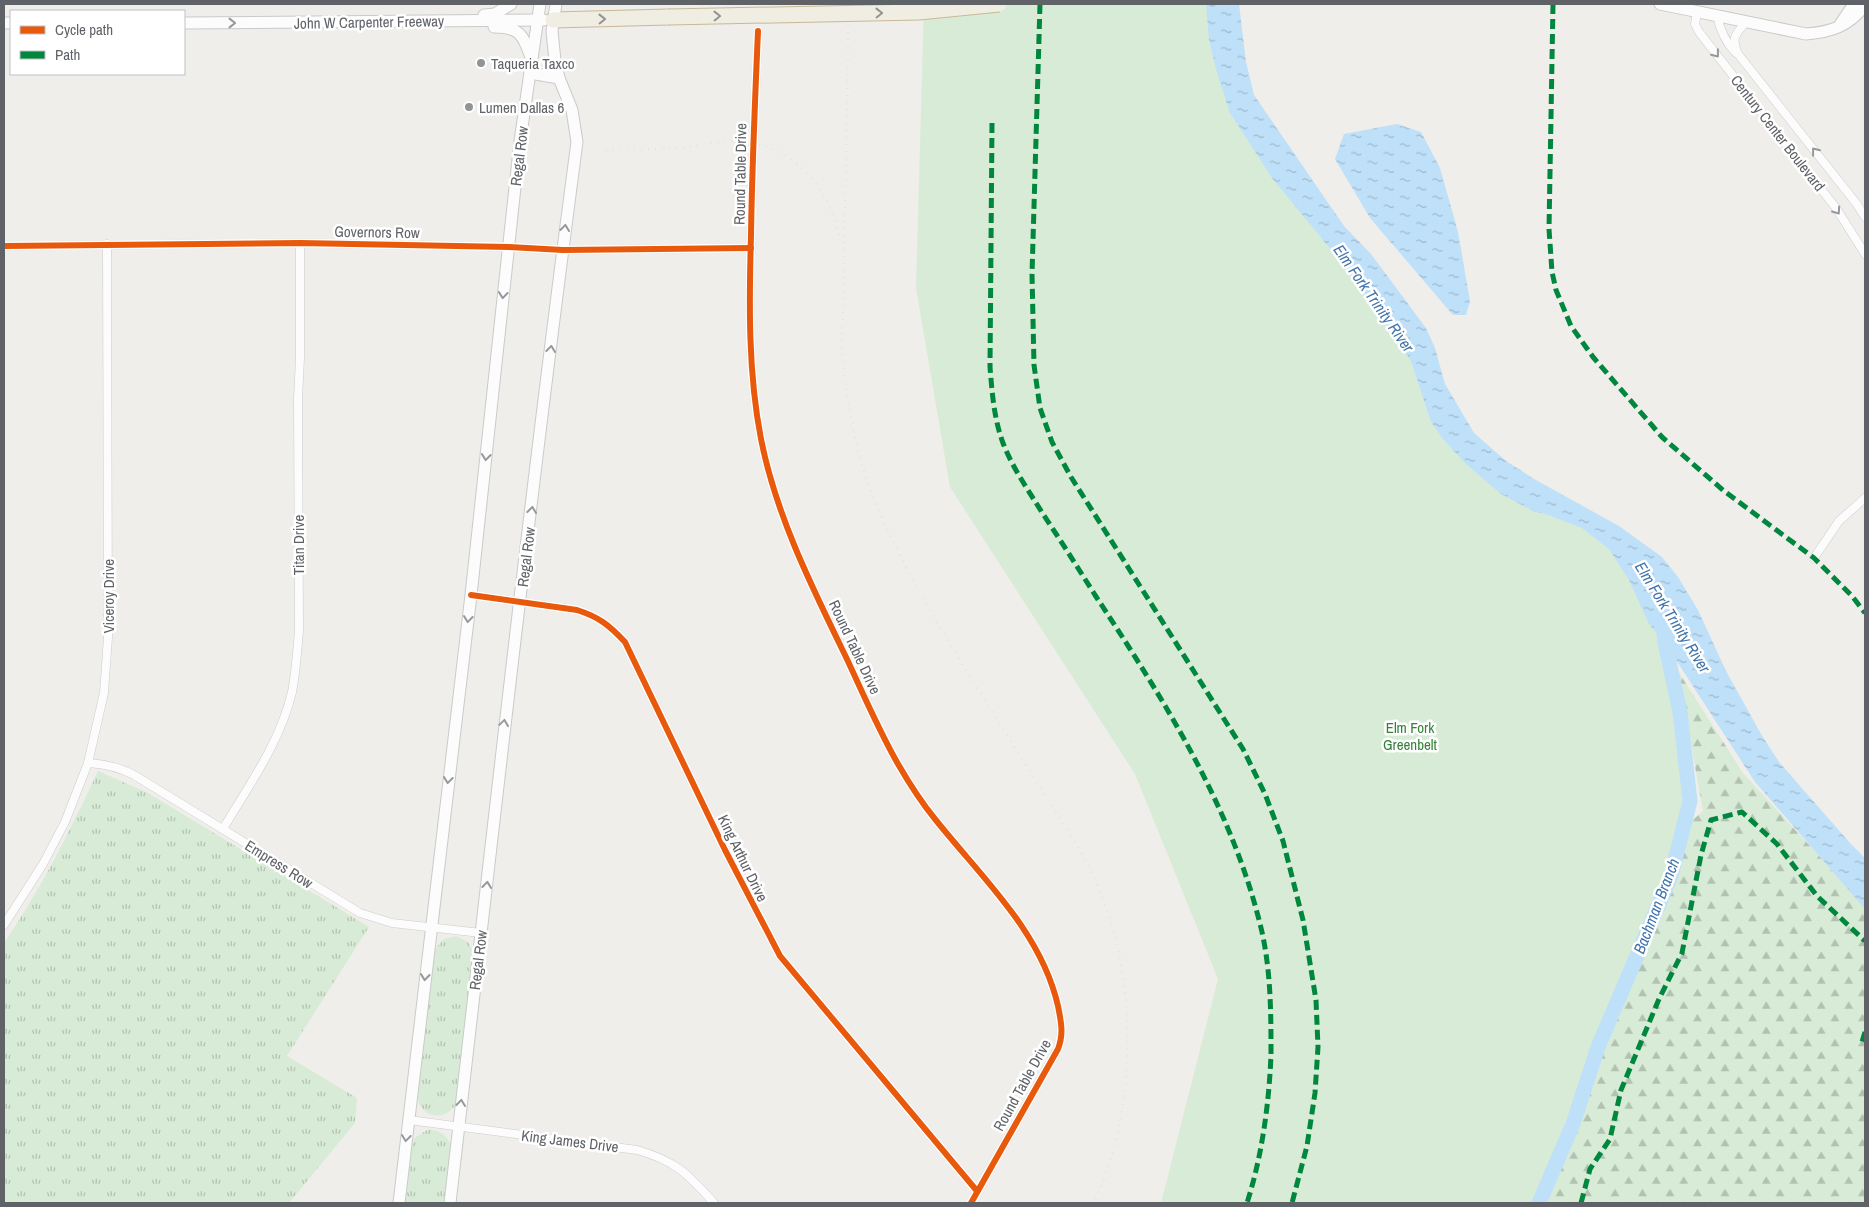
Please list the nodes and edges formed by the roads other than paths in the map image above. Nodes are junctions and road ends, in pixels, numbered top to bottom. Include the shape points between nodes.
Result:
1 (511, 4) edge
2 (540, 4) edge
3 (556, 4) edge
4 (999, 4) edge
5 (1660, 4) edge
6 (1854, 4) edge
7 (1865, 5) edge
8 (1697, 13) junction
9 (1717, 15) junction
10 (537, 20) junction
11 (553, 20) junction
12 (454, 21) junction
13 (1746, 22) junction
14 (185, 23) edge
15 (1835, 29) junction
16 (758, 31) dead end
17 (1738, 54) junction
18 (532, 60) junction
19 (530, 73) junction
20 (559, 78) junction
21 (1865, 217) edge
22 (300, 243) junction
23 (107, 244) junction
24 (4, 246) edge
25 (509, 247) junction
26 (751, 248) junction
27 (563, 250) junction
28 (1865, 254) edge
29 (1865, 498) edge
30 (1814, 558) dead end
31 (471, 595) junction
32 (521, 602) junction
33 (88, 762) junction
34 (223, 829) junction
35 (5, 921) edge
36 (430, 928) junction
37 (481, 934) junction
38 (409, 1120) junction
39 (459, 1126) junction
40 (977, 1191) junction
41 (399, 1203) edge
42 (450, 1203) edge
43 (714, 1203) edge
44 (971, 1203) edge

1 - 12 main road via 495,14 464,16
2 - 10 main road, Regal Row
3 - 11 main road, Regal Row
11 -> 4 highway, bridge via 919,12
5 - 8 main road
6 - 15 main road
7 - 15 main road via 1848,24
8 - 9 main road
8 -> 28 street, Century Center Boulevard via 1695,24 1699,32 1836,208
9 - 13 main road
9 - 17 street via 1727,44
10 - 11 main road, John W Carpenter Freeway
10 - 12 main road, John W Carpenter Freeway
10 - 18 main road, Regal Row
11 - 20 main road, Regal Row
14 -> 12 main road, John W Carpenter Freeway
12 - 18 main road via 468,27 508,27 517,31 525,40
13 - 15 main road via 1806,34
13 - 17 street, Century Center Boulevard via 1734,35
16 - 26 street, Round Table Drive
21 -> 17 street, Century Center Boulevard
18 - 19 main road, Regal Row
19 - 20 main road
19 - 25 main road, Regal Row
27 -> 20 main road, Regal Row via 577,142 572,110
22 - 23 street, Governors Row
22 - 25 street, Governors Row
22 - 34 street, Titan Drive via 297,659 292,692 271,749
23 - 24 street, Governors Row
23 - 33 street, Viceroy Drive via 108,637 104,693
25 - 27 street, Governors Row
25 -> 31 main road, Regal Row
26 - 27 street, Governors Row
26 - 40 street, Round Table Drive via 750,334 757,414 770,479 793,543 899,767 928,811 1025,930 1046,969 1055,995 1062,1027 1058,1049
32 -> 27 main road, Regal Row
29 - 30 street via 1839,522
31 - 32 street, King Arthur Drive
31 -> 36 main road, Regal Row
37 -> 32 main road, Regal Row
32 - 40 street, King Arthur Drive via 577,610 594,616 610,626 625,642 724,850 780,956
33 - 34 street, Empress Row via 123,770
33 - 35 street, Viceroy Drive via 66,822
34 - 36 street, Empress Row via 360,913 392,923
36 - 37 street, Empress Row
36 -> 38 main road, Regal Row
39 -> 37 main road, Regal Row
38 - 39 street, King James Drive
38 -> 41 main road, Regal Row
39 - 42 main road, Regal Row
39 - 43 street, King James Drive via 656,1155 690,1176
40 - 44 street, Round Table Drive

